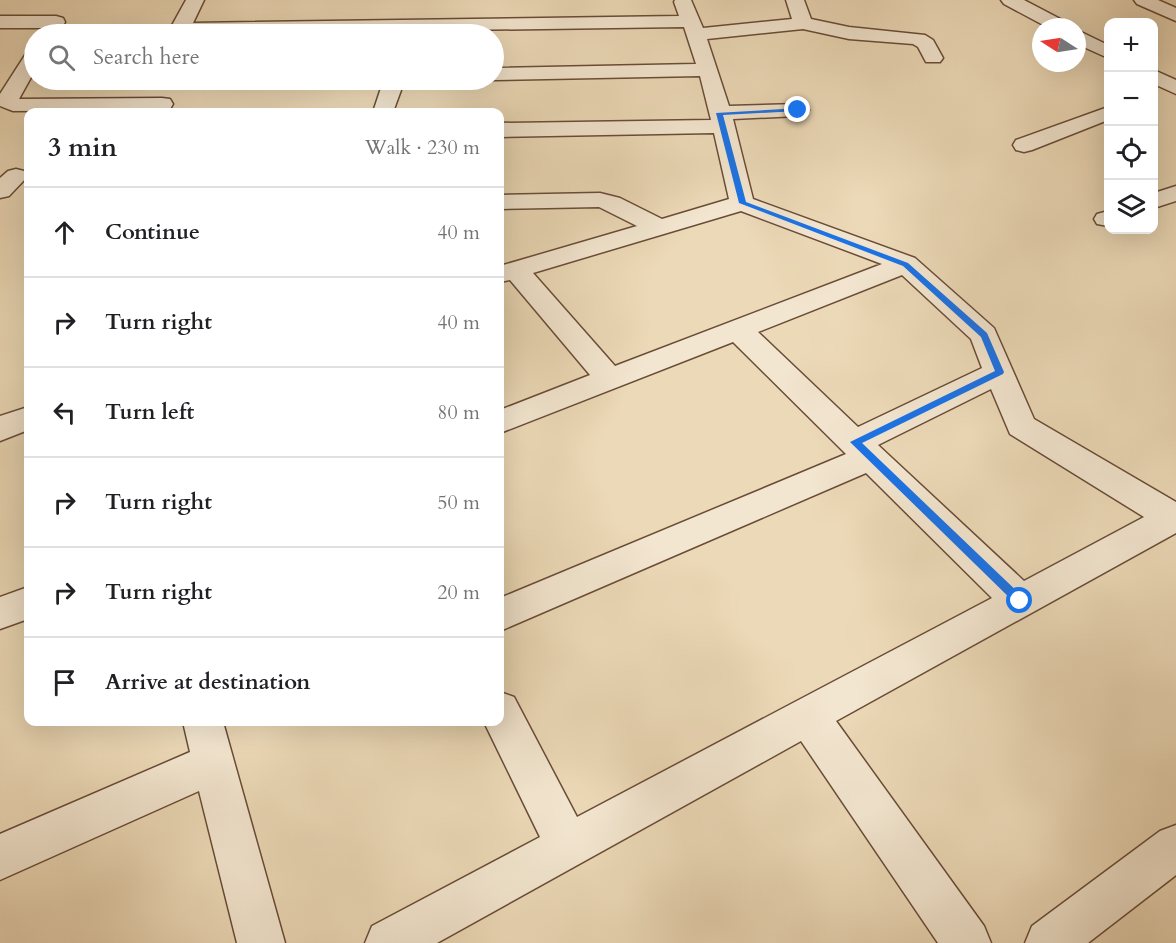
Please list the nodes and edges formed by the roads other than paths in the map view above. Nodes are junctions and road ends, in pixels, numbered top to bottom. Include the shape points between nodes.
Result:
1 (195, 0) edge
2 (795, 0) edge
3 (1010, 0) edge
4 (1157, 2) edge
5 (322, 9) dead end
6 (1176, 15) edge
7 (690, 18) edge
8 (1043, 18) edge
9 (57, 21) edge
10 (0, 22) edge
11 (409, 23) edge
12 (803, 23) junction
13 (183, 24) edge
14 (315, 24) edge
15 (385, 24) edge
16 (1086, 41) edge
17 (1104, 50) edge
18 (933, 58) dead end
19 (24, 63) edge
20 (707, 70) junction
21 (504, 75) edge
22 (1163, 89) edge
23 (167, 90) edge
24 (391, 90) edge
25 (1176, 106) edge
26 (6, 108) edge
27 (160, 108) edge
28 (384, 108) edge
29 (798, 110) dead end
30 (1104, 115) edge
31 (721, 120) junction
32 (504, 130) edge
33 (1024, 145) dead end
34 (1176, 193) edge
35 (1158, 200) edge
36 (504, 202) edge
37 (742, 203) junction
38 (659, 227) junction
39 (906, 264) junction
40 (507, 271) edge
41 (738, 330) junction
42 (999, 372) junction
43 (610, 379) junction
44 (504, 420) edge
45 (863, 450) junction
46 (1175, 519) edge
47 (1020, 601) junction
48 (24, 604) edge
49 (0, 613) edge
50 (504, 613) edge
51 (808, 716) junction
52 (504, 719) edge
53 (204, 726) edge
54 (214, 763) junction
55 (568, 846) junction
56 (1176, 847) edge
57 (0, 857) edge
58 (261, 943) edge
59 (389, 943) edge
60 (967, 943) edge
61 (1048, 943) edge

1 - 13 street
2 - 12 street
3 - 8 street
4 - 6 street
5 - 14 street
7 - 11 street
7 - 12 street
7 - 20 street
9 - 10 street
11 - 15 street
12 - 18 street via 849,33 918,39 926,44
16 - 17 street
19 - 26 street
20 - 21 street
20 - 31 street
22 - 25 street
23 - 27 street
24 - 28 street
26 - 27 street
29 - 31 street
30 - 33 street
31 - 32 street
31 - 37 street
34 - 35 street
36 - 38 street via 600,200
37 - 38 street
37 - 39 street
38 - 40 street
39 - 41 street
39 - 42 street via 984,335
40 - 43 street
41 - 43 street
41 - 45 street
42 - 45 street
42 - 46 street via 1021,426
43 - 44 street
45 - 47 street
45 - 50 street
46 - 47 street
47 - 51 street
48 - 49 street
51 - 55 street
51 - 60 street
52 - 55 street
53 - 54 street
54 - 57 street
54 - 58 street
55 - 59 street
56 - 61 street

